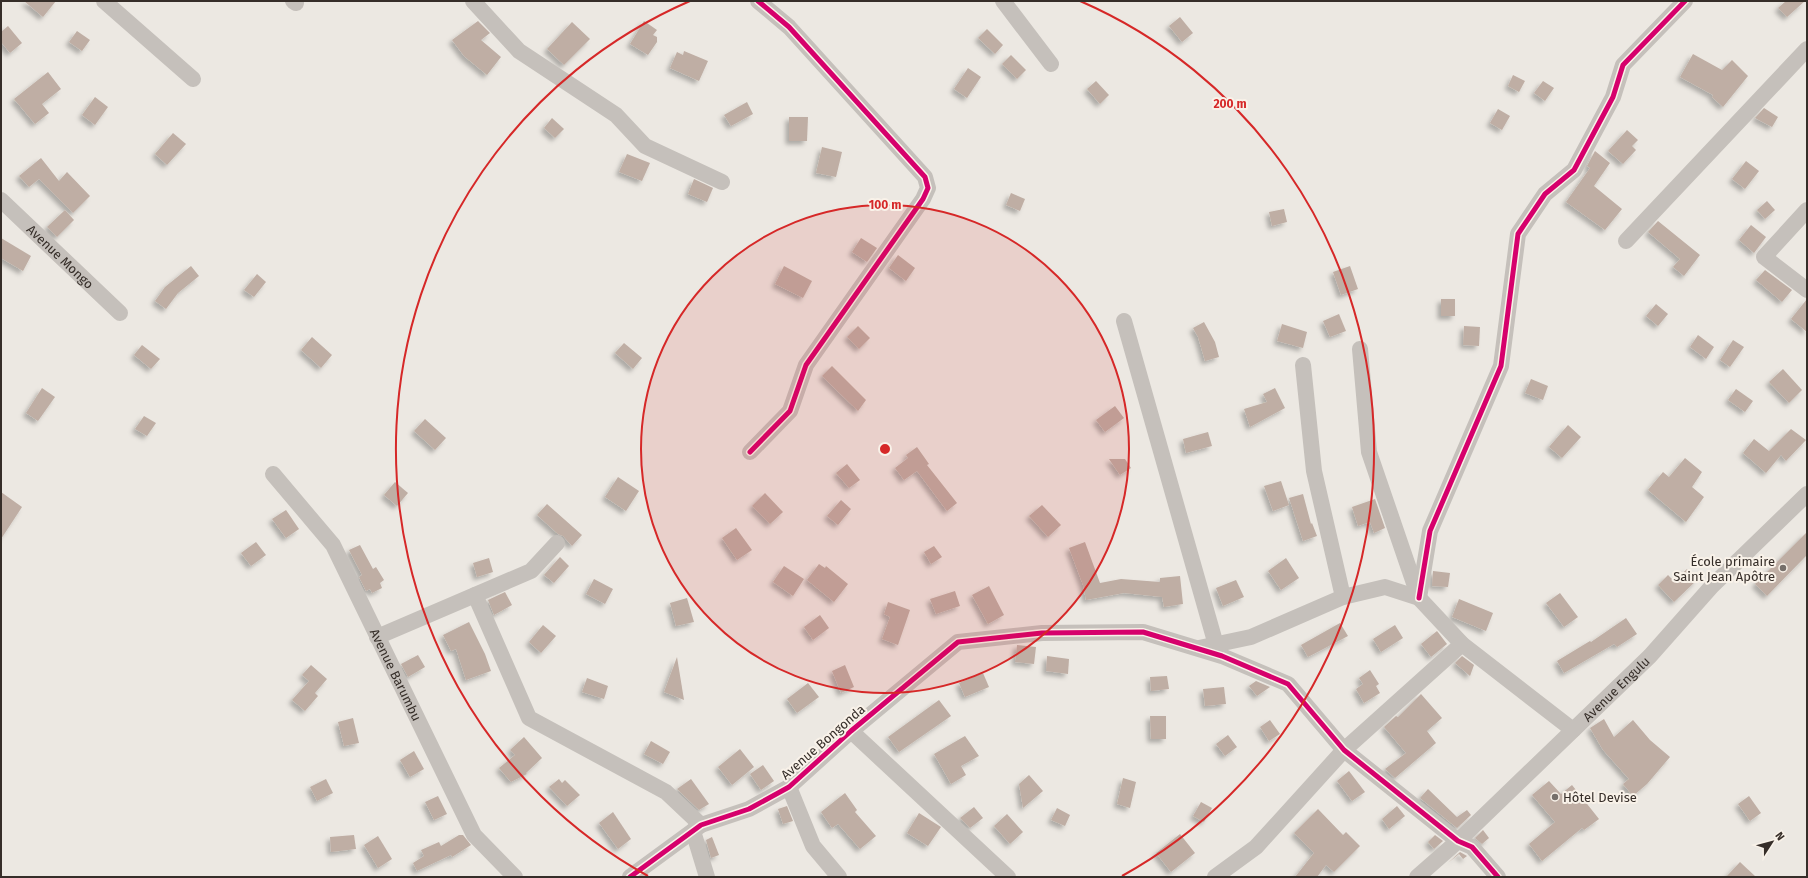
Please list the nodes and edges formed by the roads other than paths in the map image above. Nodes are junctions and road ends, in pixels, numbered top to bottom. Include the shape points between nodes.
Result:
1 (104, 1) edge
2 (473, 1) edge
3 (758, 1) edge
4 (1003, 1) edge
5 (1685, 1) edge
6 (1807, 49) edge
7 (1051, 64) dead end
8 (193, 79) dead end
9 (722, 182) dead end
10 (1, 200) edge
11 (1807, 210) edge
12 (1626, 241) dead end
13 (1807, 290) edge
14 (120, 313) dead end
15 (1124, 321) dead end
16 (1360, 349) dead end
17 (1303, 365) dead end
18 (750, 452) dead end
19 (273, 474) dead end
20 (1807, 494) edge
21 (556, 543) dead end
22 (475, 595) junction
23 (1343, 598) junction
24 (1419, 598) junction
25 (377, 637) junction
26 (1462, 644) junction
27 (1216, 645) junction
28 (1197, 648) junction
29 (1573, 730) junction
30 (851, 731) junction
31 (1344, 750) junction
32 (789, 787) junction
33 (697, 828) junction
34 (1458, 841) junction
35 (515, 877) edge
36 (630, 877) edge
37 (707, 877) edge
38 (839, 877) edge
39 (1008, 877) edge
40 (1215, 877) edge
41 (1417, 877) edge
42 (1498, 877) edge

1 - 8 street
2 - 9 street via 519,51 616,115 646,146
3 - 18 street via 789,27 915,165 925,177 928,188 806,366 790,411
4 - 7 street
5 - 24 street via 1623,66 1613,97 1574,170 1545,194 1518,234 1501,366 1430,531
6 - 12 street
10 - 14 street, Avenue Mongo
11 - 13 street via 1764,257
15 - 27 street
16 - 24 street via 1369,452
17 - 23 street via 1314,471
19 - 25 street, Avenue Barumbu via 333,545
20 - 29 street, Avenue Engulu via 1712,586 1650,656
21 - 22 street via 531,571
22 - 25 street
22 - 33 street via 529,718 666,792
23 - 24 street via 1385,588
23 - 27 street via 1251,637
24 - 26 street
25 - 35 street, Avenue Barumbu via 474,835
26 - 29 street
26 - 31 street
27 - 28 street
28 - 30 street, Avenue Bongonda via 1143,632 1042,633 958,642
28 - 31 street via 1288,684
29 - 34 street, Avenue Engulu
30 - 32 street, Avenue Bongonda
30 - 39 street
31 - 34 street
31 - 40 street via 1256,847
32 - 33 street, Avenue Bongonda via 749,809
32 - 38 street via 813,846
33 - 36 street, Avenue Bongonda
33 - 37 street
34 - 41 street, Avenue Engulu
34 - 42 street via 1472,847

